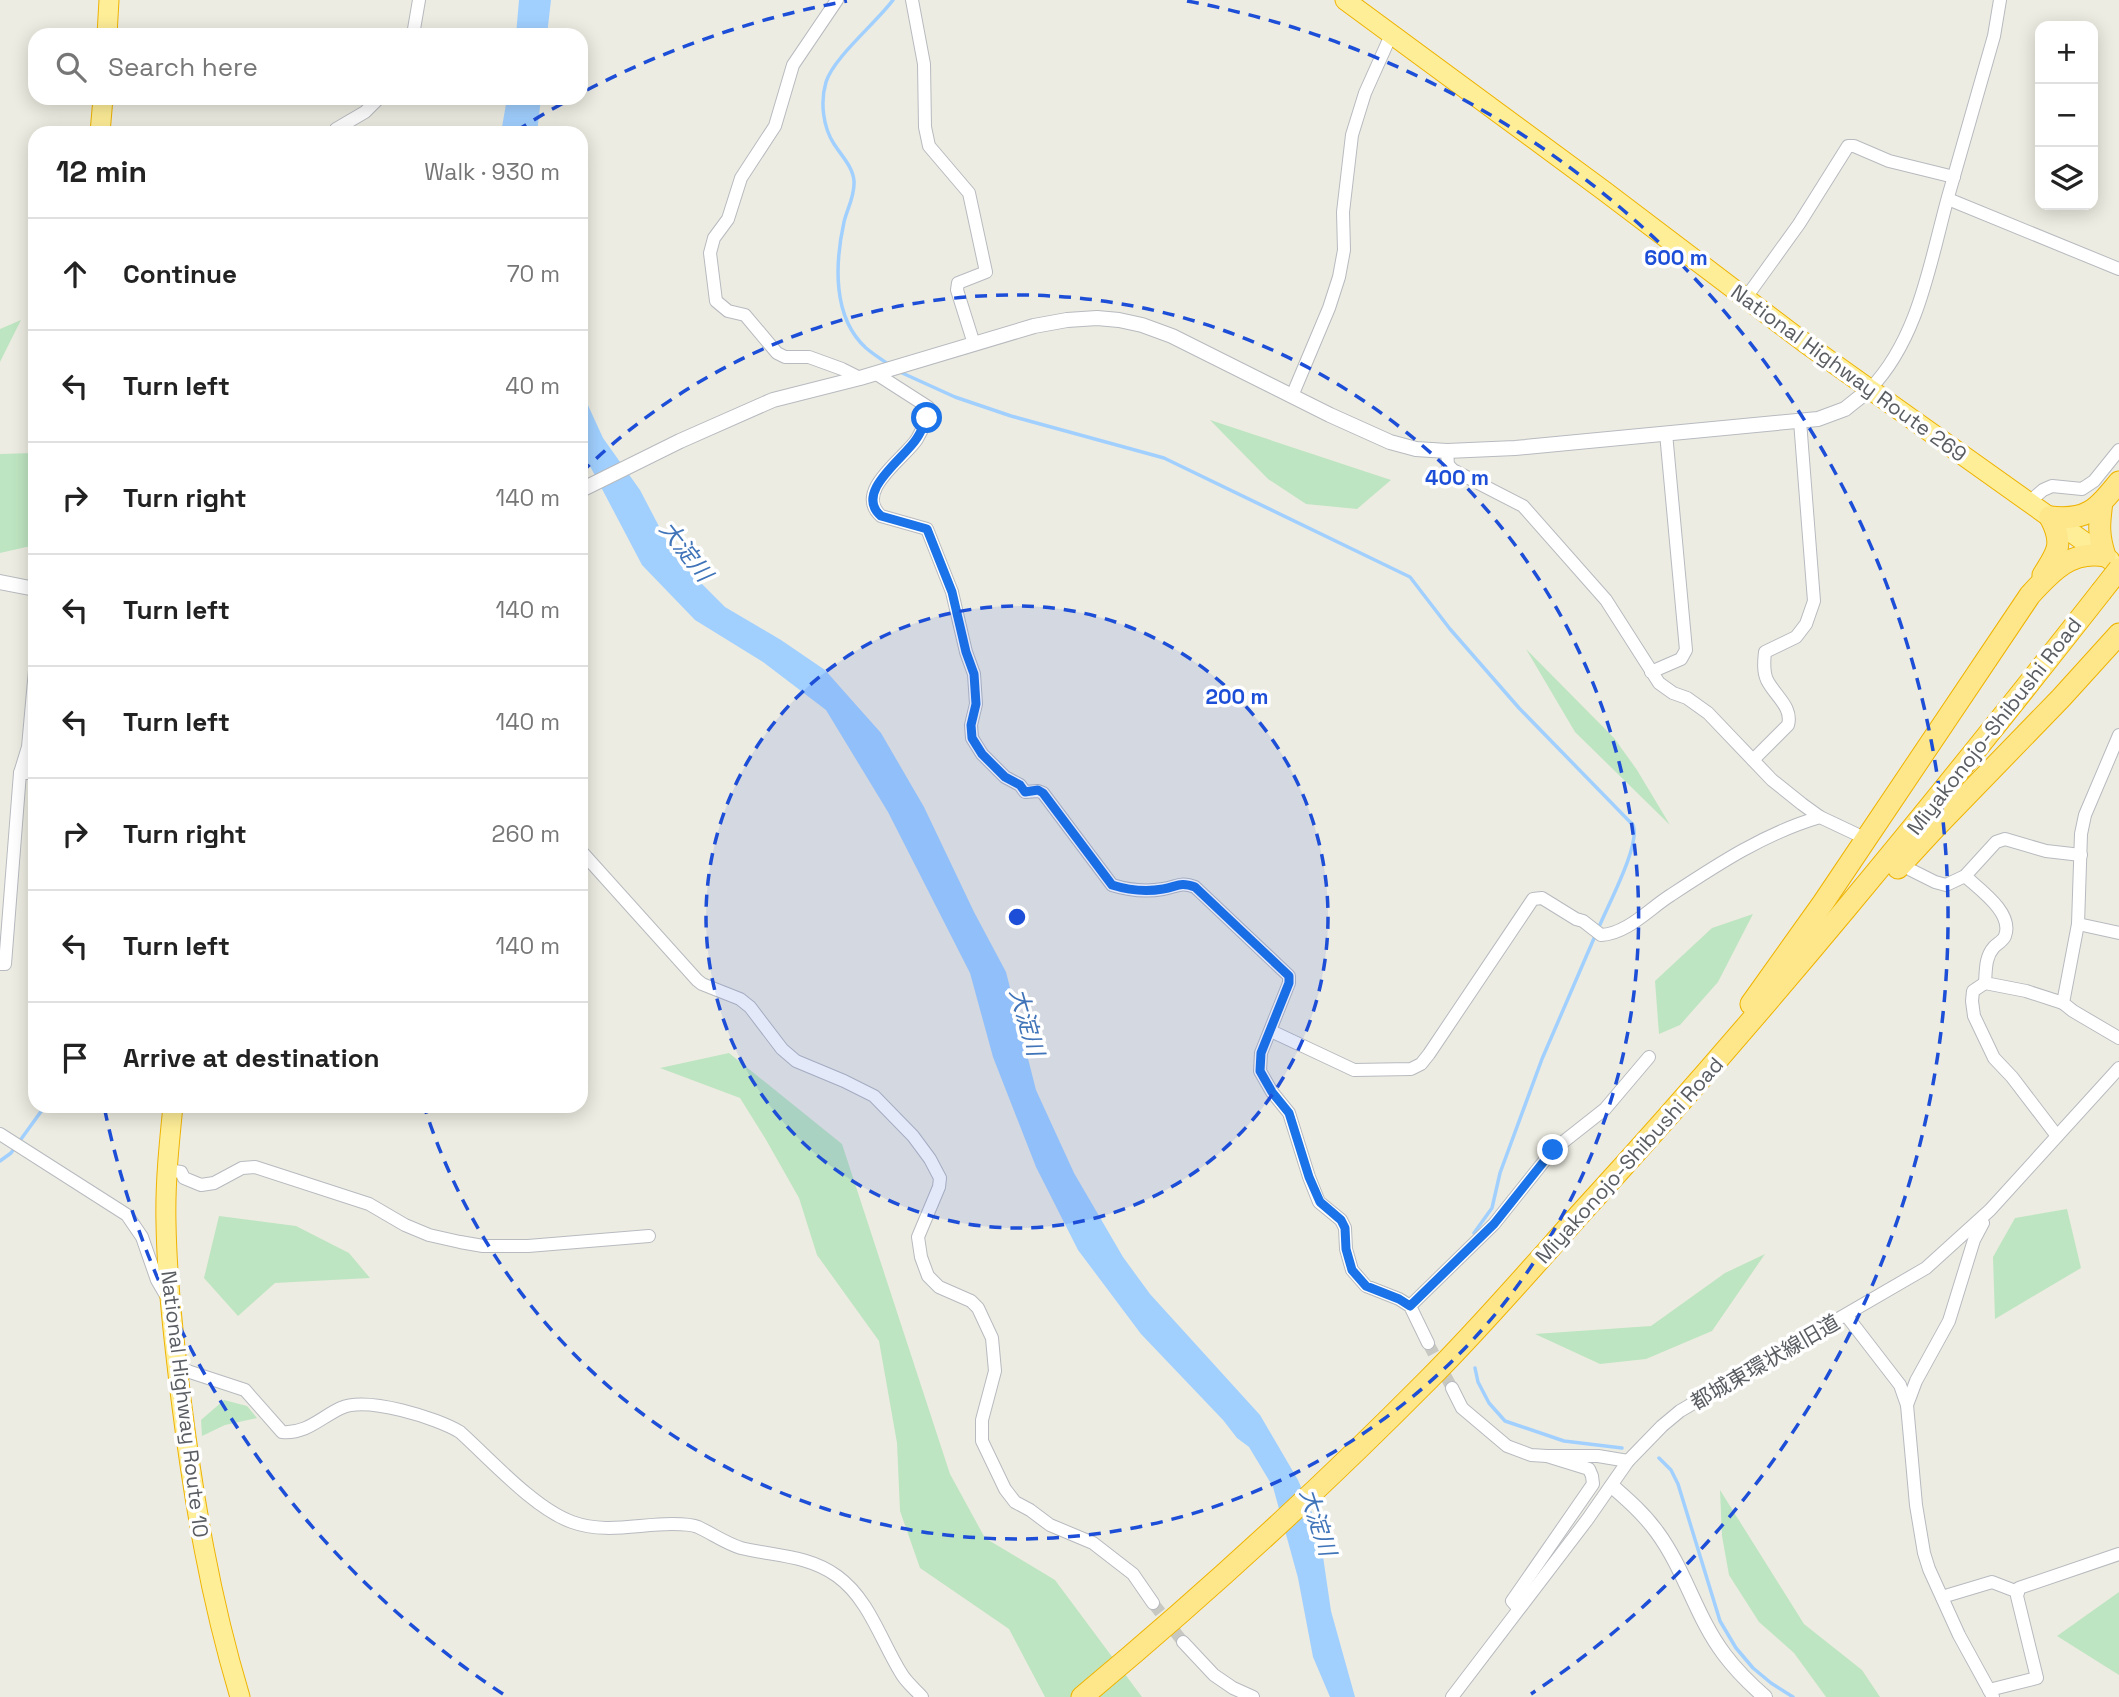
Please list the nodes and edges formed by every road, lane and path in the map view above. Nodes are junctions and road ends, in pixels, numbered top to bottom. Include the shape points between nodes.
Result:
1 (109, 0) edge
2 (419, 0) edge
3 (837, 0) edge
4 (912, 0) edge
5 (1345, 0) edge
6 (2000, 0) edge
7 (107, 28) edge
8 (413, 28) edge
9 (1391, 35) junction
10 (102, 105) edge
11 (372, 105) edge
12 (101, 126) edge
13 (341, 126) edge
14 (1954, 177) junction
15 (1948, 198) junction
16 (2119, 269) edge
17 (1745, 299) junction
18 (974, 344) junction
19 (880, 371) junction
20 (860, 378) junction
21 (1870, 389) junction
22 (1292, 396) junction
23 (1800, 421) junction
24 (1666, 433) junction
25 (2119, 450) edge
26 (1447, 451) junction
27 (2119, 482) edge
28 (588, 486) edge
29 (2102, 502) junction
30 (2028, 503) junction
31 (2049, 517) junction
32 (2116, 567) edge
33 (0, 582) edge
34 (28, 588) edge
35 (2030, 595) junction
36 (2117, 635) edge
37 (1651, 672) junction
38 (2119, 735) edge
39 (28, 747) edge
40 (1753, 760) junction
41 (20, 773) junction
42 (28, 774) edge
43 (1819, 817) junction
44 (1856, 834) dead end
45 (0, 848) edge
46 (15, 849) junction
47 (2081, 855) junction
48 (588, 859) edge
49 (1911, 870) dead end
50 (1965, 876) junction
51 (2078, 924) junction
52 (2119, 933) edge
53 (0, 964) edge
54 (1986, 983) junction
55 (2063, 1003) junction
56 (1271, 1031) junction
57 (2119, 1038) edge
58 (1650, 1056) dead end
59 (2119, 1068) edge
60 (1674, 1111) junction
61 (172, 1113) edge
62 (1, 1135) edge
63 (2057, 1136) junction
64 (167, 1170) junction
65 (1990, 1210) junction
66 (649, 1236) dead end
67 (171, 1305) junction
68 (1410, 1306) junction
69 (1846, 1315) junction
70 (1428, 1343) tunnel mouth
71 (178, 1368) junction
72 (1452, 1388) tunnel mouth
73 (1907, 1405) junction
74 (1547, 1457) junction
75 (1628, 1461) junction
76 (1612, 1486) junction
77 (2119, 1554) edge
78 (2018, 1592) junction
79 (1942, 1597) junction
80 (1153, 1602) tunnel mouth
81 (1518, 1608) junction
82 (1183, 1642) tunnel mouth
83 (1991, 1693) edge
84 (240, 1697) edge
85 (922, 1697) edge
86 (1082, 1697) edge
87 (1253, 1697) edge
88 (1452, 1697) edge
89 (1765, 1697) edge

1 - 7 highway
2 - 8 street
3 - 20 street via 793,65 775,126 741,178 729,219 714,238 710,253 716,301 728,311 745,315 778,353 809,357
4 - 18 street via 923,64 929,146 969,193 986,272 958,283
5 - 9 highway, National Highway Route 269
6 - 14 street
9 - 17 highway, National Highway Route 269
9 - 22 street via 1352,135 1339,277
10 - 12 highway
11 - 13 street
14 - 15 street
14 - 17 street via 1849,146
15 - 16 street
15 - 21 street via 1916,312 1883,375
17 - 21 highway, National Highway Route 269
18 - 19 street
18 - 22 street via 1067,320 1119,320 1172,336
19 - 20 street
19 - 56 street via 928,407 918,438 880,481 873,503 881,516 927,529 952,592 974,674 972,738 1005,777 1025,792 1043,793 1112,885 1144,890 1185,883 1195,887 1279,965 1289,983
20 - 28 street via 773,400
21 - 23 street via 1834,414
21 - 30 highway, National Highway Route 269
22 - 26 street via 1390,442
23 - 24 street
23 - 40 street via 1814,601 1796,637 1765,652 1767,680 1790,718
24 - 26 street
24 - 37 street via 1686,650 1681,659
25 - 30 street via 2082,489 2052,486
26 - 37 street via 1453,470 1523,506 1606,600
27 - 29 highway
29 - 31 highway via 2077,518
29 - 32 highway via 2099,539
30 - 31 highway, National Highway Route 269
31 - 32 highway, National Highway Route 269
31 - 35 highway via 2059,546
32 - 35 highway via 2083,555 2049,574
32 - 60 highway, Miyakonojo-Shibushi Road, bridge via 1921,820
33 - 34 street
35 - 60 highway via 1815,914
36 - 60 highway
37 - 40 street via 1659,683 1708,713
38 - 47 street via 2085,816
39 - 41 street
40 - 43 street
41 - 42 street
41 - 46 street
43 - 44 street
43 - 56 street via 1745,848 1610,935 1601,935 1542,898 1533,899 1429,1054 1411,1069 1354,1070
45 - 46 street
46 - 53 street via 5,964
47 - 50 street via 2005,839 1996,842
47 - 51 street
48 - 80 street via 697,980 750,1007 796,1061 874,1096 919,1143 940,1178 918,1237 921,1257 928,1276 939,1287 978,1308 992,1338 995,1371 982,1420 982,1441 1005,1489 1015,1502 1050,1525 1093,1543 1133,1574
49 - 50 street via 1946,885
50 - 54 street via 2006,919 2005,938 1988,956
51 - 52 street
51 - 55 street
54 - 55 street
54 - 63 street via 1973,991 1974,1016 1994,1058
55 - 57 street
56 - 68 street via 1261,1053 1260,1071 1289,1113 1320,1202 1345,1228 1352,1270 1366,1286
58 - 68 street via 1605,1109 1553,1150 1494,1224
59 - 63 street, 都城東環状線旧道
60 - 86 highway, Miyakonojo-Shibushi Road via 1430,1378 1233,1565
61 - 64 highway, National Highway Route 10
62 - 67 street via 127,1215 142,1237
63 - 65 street, 都城東環状線旧道
64 - 66 street via 181,1172 201,1185 255,1167 369,1205 429,1235 483,1246
64 - 67 highway, National Highway Route 10
65 - 69 street, 都城東環状線旧道 via 1926,1268
65 - 73 street via 1974,1240 1948,1321
67 - 71 highway, National Highway Route 10
68 - 70 street
69 - 73 street via 1900,1385
69 - 75 street, 都城東環状線旧道 via 1680,1411
71 - 84 highway, National Highway Route 10 via 212,1592
71 - 85 street via 245,1390 282,1432 306,1429 353,1404 373,1404 447,1424 535,1500 572,1523 601,1528 696,1525 740,1547 821,1566 856,1594 902,1675
72 - 74 street via 1462,1408 1500,1442
73 - 79 street via 1924,1552
74 - 75 street via 1598,1456
74 - 81 street via 1589,1469 1593,1484 1512,1601
75 - 76 street, 都城東環状線旧道
76 - 81 street, 都城東環状線旧道
76 - 89 street via 1657,1531 1724,1654
77 - 78 street
78 - 79 street via 1992,1582
78 - 83 street via 2036,1678
79 - 83 street
81 - 88 street, 都城東環状線旧道
82 - 87 street via 1214,1675

